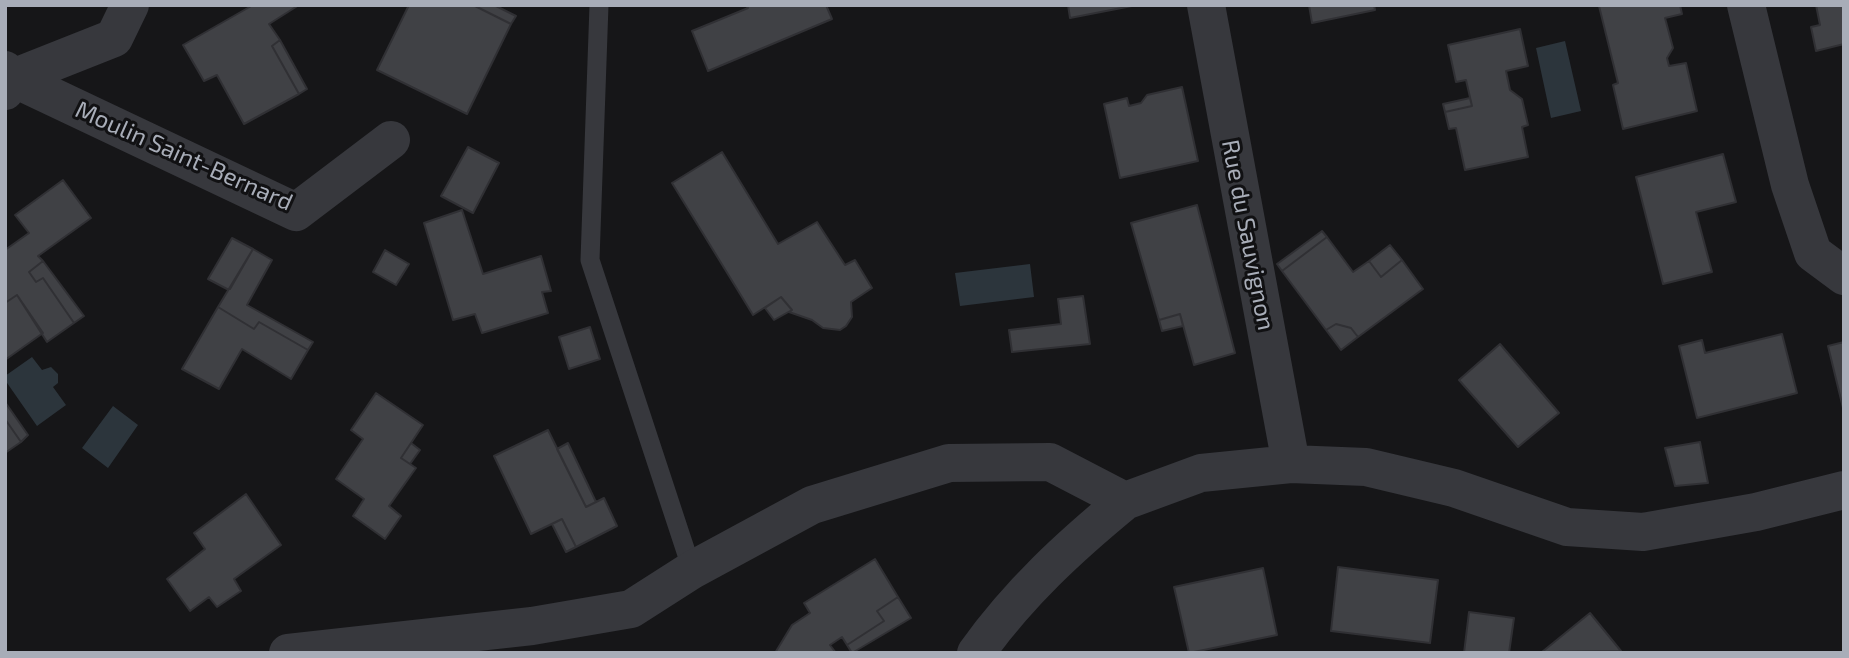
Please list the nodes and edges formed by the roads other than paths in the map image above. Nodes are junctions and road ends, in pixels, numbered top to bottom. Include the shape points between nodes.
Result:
1 (130, 5) edge
2 (600, 5) edge
3 (1206, 5) edge
4 (1746, 5) edge
5 (8, 79) edge
6 (391, 140) dead end
7 (1844, 276) edge
8 (1291, 464) junction
9 (1844, 490) edge
10 (1125, 501) junction
11 (692, 570) junction
12 (288, 653) edge
13 (976, 653) edge

1 - 5 street via 114,38
2 - 11 lane via 590,260
3 - 8 street, Rue du Sauvignon
4 - 7 street via 1790,185 1813,253
5 - 6 street, Moulin Saint-Bernard via 296,212
8 - 9 street via 1366,467 1454,488 1567,527 1643,532 1756,512
8 - 10 street via 1201,473
10 - 11 street via 1050,462 949,463 812,505
10 - 13 street via 1061,553 1007,610
11 - 12 street via 631,609 532,626

